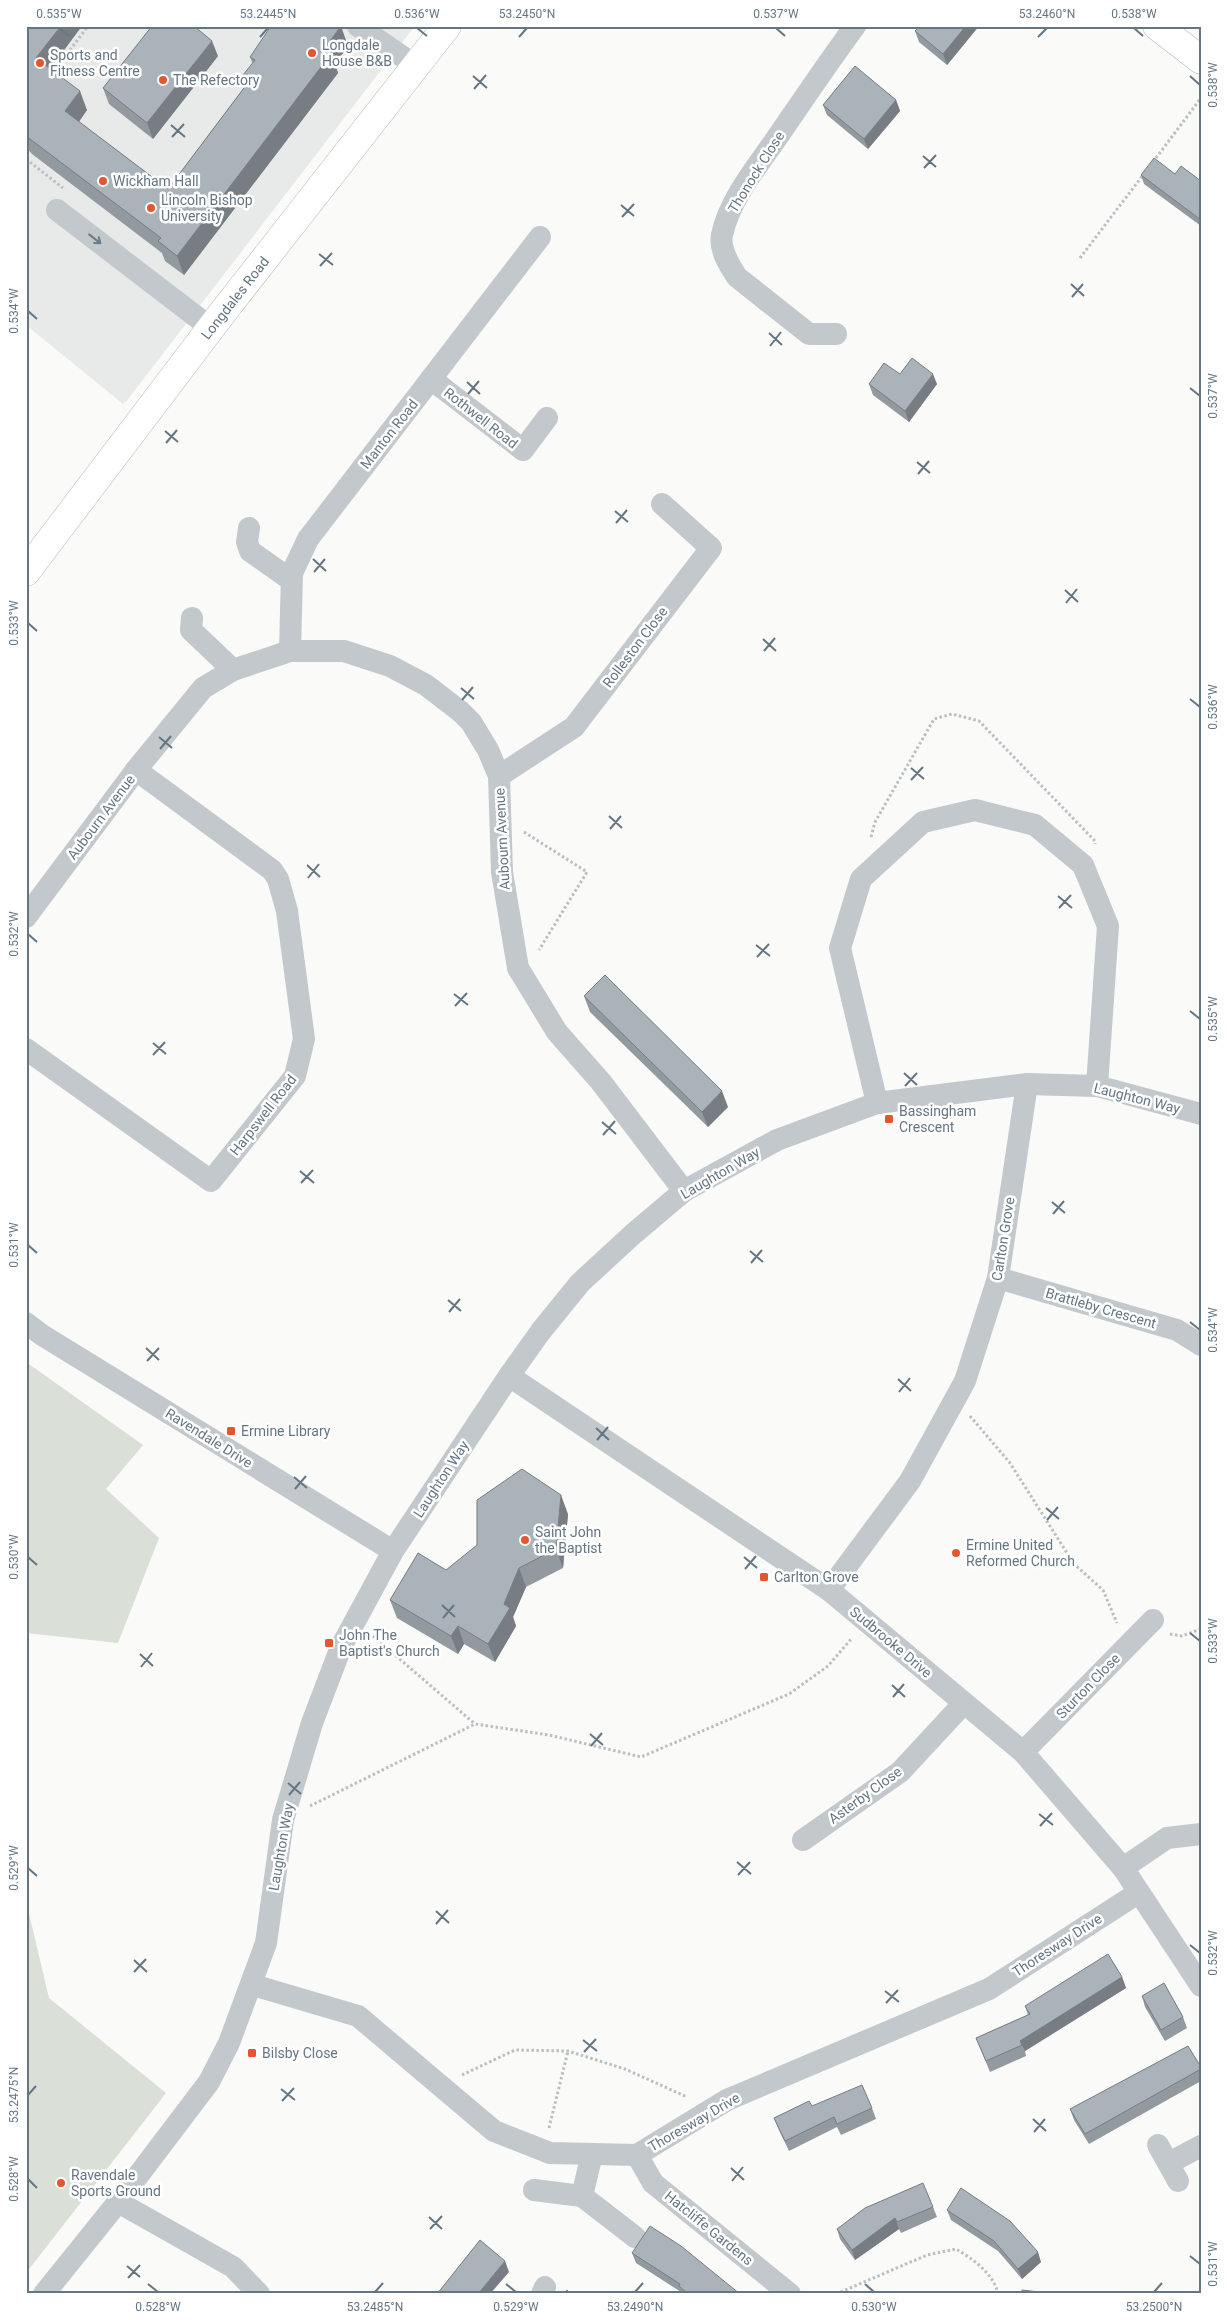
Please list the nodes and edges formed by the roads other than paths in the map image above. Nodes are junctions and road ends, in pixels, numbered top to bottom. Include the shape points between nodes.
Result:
1 (358, 26) edge
2 (447, 26) edge
3 (855, 26) edge
4 (1157, 26) edge
5 (1201, 60) edge
6 (416, 66) junction
7 (56, 210) dead end
8 (540, 237) dead end
9 (211, 328) junction
10 (836, 334) dead end
11 (431, 379) junction
12 (547, 418) dead end
13 (662, 504) dead end
14 (249, 528) dead end
15 (26, 572) edge
16 (292, 580) junction
17 (192, 618) dead end
18 (290, 651) junction
19 (233, 670) junction
20 (136, 770) junction
21 (499, 776) junction
22 (26, 917) edge
23 (26, 1049) edge
24 (1027, 1084) junction
25 (1097, 1086) junction
26 (878, 1103) junction
27 (1201, 1114) edge
28 (684, 1192) junction
29 (998, 1278) junction
30 (26, 1324) edge
31 (1201, 1345) edge
32 (509, 1376) junction
33 (393, 1551) junction
34 (829, 1590) junction
35 (1153, 1620) dead end
36 (964, 1703) junction
37 (1023, 1752) junction
38 (1201, 1834) edge
39 (803, 1840) dead end
40 (1123, 1868) junction
41 (1138, 1893) junction
42 (253, 1985) junction
43 (1201, 1986) edge
44 (1201, 2146) edge
45 (592, 2154) junction
46 (637, 2155) junction
47 (1169, 2163) dead end
48 (534, 2190) dead end
49 (582, 2196) junction
50 (118, 2202) junction
51 (635, 2237) dead end
52 (44, 2294) edge
53 (259, 2294) edge
54 (790, 2294) edge

1 - 6 street
2 - 6 main road, Longdales Road
3 - 10 street, Thonock Close via 748,180 730,211 722,236 724,251 737,277 809,334
4 - 5 main road
6 - 9 main road, Longdales Road
7 -> 9 street
8 - 11 street, Manton Road
9 - 15 main road, Longdales Road
11 - 12 street, Rothwell Road via 523,450
11 - 16 street, Manton Road via 308,539 292,573
13 - 21 street, Rolleston Close via 711,548 574,727
14 - 16 street via 247,542 250,551
16 - 18 street, Manton Road
17 - 19 street via 191,630
18 - 19 street, Aubourn Avenue
18 - 21 street, Aubourn Avenue via 344,651 416,678 471,722
19 - 20 street, Aubourn Avenue via 196,695
20 - 22 street, Aubourn Avenue
20 - 23 street, Harpswell Road via 272,870 278,878 287,911 304,1039 296,1076 211,1181
21 - 28 street, Aubourn Avenue via 502,872 518,968 557,1032 602,1082
24 - 25 street, Laughton Way
24 - 26 street, Laughton Way
24 - 29 street, Carlton Grove
25 - 26 street via 1108,926 1083,865 1035,825 975,810 923,822 861,879 840,948
25 - 27 street, Laughton Way
26 - 28 street, Laughton Way via 777,1140
28 - 32 street, Laughton Way via 632,1234 580,1283
29 - 31 street, Brattleby Crescent via 1177,1330
29 - 34 street, Carlton Grove via 965,1381 910,1481
30 - 33 street, Ravendale Drive
32 - 33 street, Laughton Way
32 - 34 street, Sudbrooke Drive
33 - 42 street, Laughton Way via 342,1647 312,1723 283,1820 266,1943
34 - 36 street, Sudbrooke Drive
35 - 37 street, Sturton Close
36 - 37 street, Sudbrooke Drive
36 - 39 street, Asterby Close via 900,1772
37 - 40 street, Sudbrooke Drive
38 - 40 street via 1167,1838
40 - 41 street, Sudbrooke Drive
41 - 43 street, Sudbrooke Drive
41 - 46 street, Thoresway Drive via 989,1989 727,2100
42 - 45 street, Thoresway Drive via 358,2016 494,2131 550,2153
42 - 50 street, Laughton Way via 229,2044 209,2082
44 - 47 street
45 - 46 street, Thoresway Drive
45 - 49 street
46 - 54 street, Hatcliffe Gardens via 653,2183
48 - 49 street
49 - 51 street
50 - 52 street, Laughton Way
50 - 53 street via 233,2266

